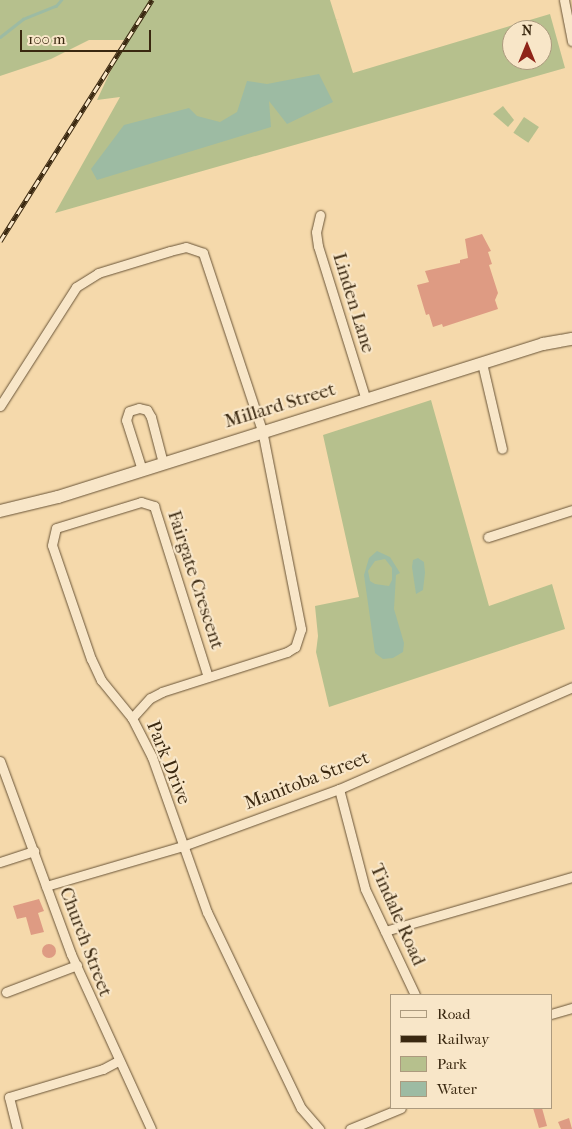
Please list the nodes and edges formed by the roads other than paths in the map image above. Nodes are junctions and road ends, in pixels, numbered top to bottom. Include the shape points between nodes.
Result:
1 (564, 0) edge
2 (572, 41) edge
3 (320, 215) dead end
4 (572, 339) edge
5 (482, 363) junction
6 (366, 400) junction
7 (0, 406) edge
8 (262, 430) junction
9 (502, 448) dead end
10 (162, 463) junction
11 (142, 470) junction
12 (572, 510) edge
13 (0, 511) edge
14 (488, 537) dead end
15 (208, 677) junction
16 (572, 687) edge
17 (132, 718) junction
18 (0, 761) edge
19 (339, 789) junction
20 (183, 846) junction
21 (34, 852) junction
22 (0, 862) edge
23 (572, 877) edge
24 (46, 886) junction
25 (385, 931) junction
26 (77, 965) junction
27 (6, 992) dead end
28 (415, 994) edge
29 (572, 1008) edge
30 (552, 1014) edge
31 (118, 1061) junction
32 (400, 1109) edge
33 (17, 1129) edge
34 (151, 1129) edge
35 (319, 1129) edge
36 (350, 1129) edge

1 - 2 street
3 - 6 street, Linden Lane via 316,232 318,246
4 - 5 street, Millard Street
5 - 6 street, Millard Street
5 - 9 street
6 - 8 street, Millard Street
7 - 8 street via 76,286 98,273 186,247 203,253
8 - 10 street, Millard Street
8 - 15 street, Park Drive via 301,628 300,638 287,652
10 - 11 street, Millard Street
10 - 11 street via 151,417 146,410 139,408 129,411 126,420
11 - 13 street, Millard Street
12 - 14 street
15 - 17 street, Park Drive via 150,698
15 - 17 street, Fairgate Crescent via 154,506 142,502 56,528 52,545 91,659 101,680
16 - 19 street, Manitoba Street
17 - 20 street, Park Drive via 152,757
18 - 21 street, Church Street
19 - 20 street, Manitoba Street
19 - 25 street, Tindale Road via 358,872
20 - 24 street, Manitoba Street
20 - 35 street, Park Drive via 207,912 301,1108
21 - 22 street
21 - 24 street, Church Street
23 - 25 street
24 - 26 street, Church Street
25 - 28 street, Tindale Road
26 - 27 street
26 - 31 street, Church Street
29 - 30 street
31 - 33 street via 103,1069 5,1095
31 - 34 street, Church Street
32 - 36 street

